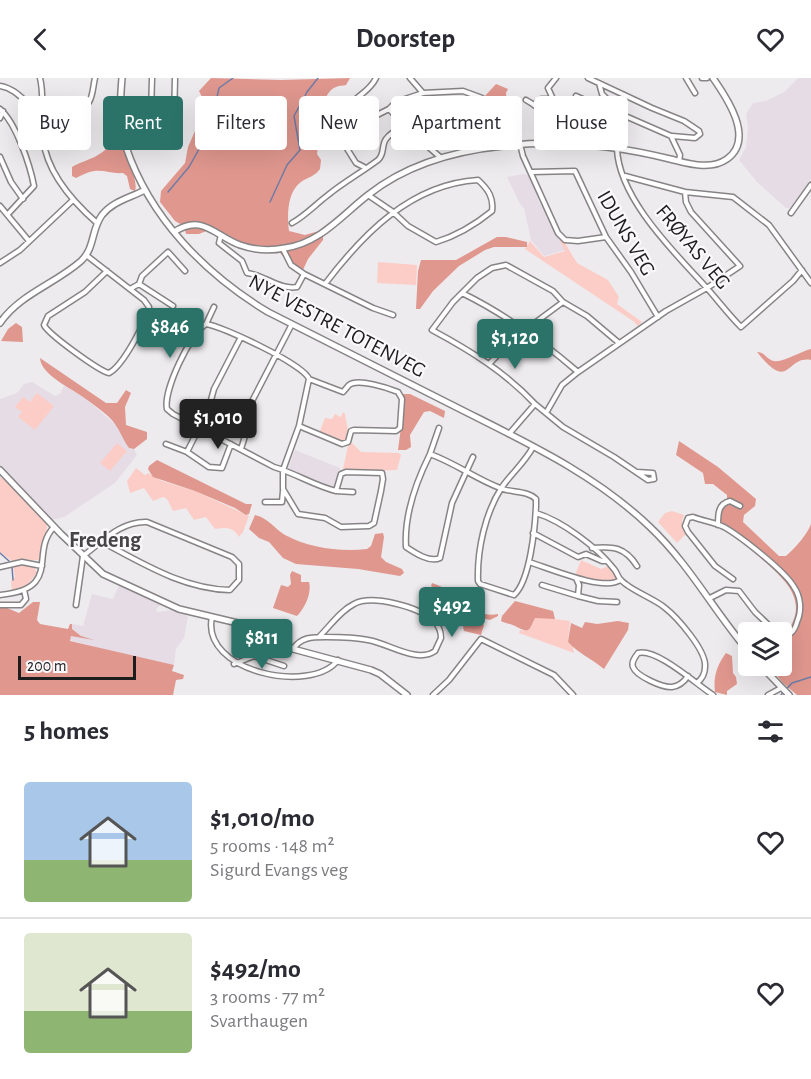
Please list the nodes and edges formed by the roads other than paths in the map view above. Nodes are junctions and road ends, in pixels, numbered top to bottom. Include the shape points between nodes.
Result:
1 (40, 78) edge
2 (95, 78) edge
3 (122, 78) edge
4 (152, 78) edge
5 (175, 78) edge
6 (376, 78) edge
7 (410, 78) edge
8 (556, 78) edge
9 (588, 78) edge
10 (686, 78) edge
11 (702, 78) edge
12 (707, 78) edge
13 (714, 78) edge
14 (599, 83) junction
15 (0, 86) edge
16 (423, 93) junction
17 (695, 93) dead end
18 (21, 96) edge
19 (41, 96) edge
20 (91, 96) edge
21 (152, 96) edge
22 (175, 96) edge
23 (361, 96) edge
24 (476, 96) edge
25 (552, 96) edge
26 (604, 96) edge
27 (526, 100) dead end
28 (534, 104) edge
29 (389, 109) joint
30 (1, 110) edge
31 (379, 114) edge
32 (628, 117) edge
33 (0, 118) edge
34 (391, 135) edge
35 (671, 136) junction
36 (46, 150) edge
37 (348, 150) edge
38 (432, 150) edge
39 (469, 150) edge
40 (522, 150) edge
41 (618, 150) edge
42 (627, 150) edge
43 (0, 156) edge
44 (440, 157) junction
45 (679, 161) junction
46 (365, 167) junction
47 (532, 172) junction
48 (624, 176) junction
49 (811, 185) edge
50 (145, 190) junction
51 (685, 192) junction
52 (368, 195) junction
53 (23, 199) junction
54 (73, 200) junction
55 (1, 209) edge
56 (393, 212) junction
57 (791, 213) dead end
58 (8, 214) junction
59 (292, 223) dead end
60 (98, 224) junction
61 (174, 232) junction
62 (221, 235) junction
63 (606, 237) junction
64 (29, 242) junction
65 (283, 249) junction
66 (86, 255) junction
67 (0, 263) edge
68 (802, 270) junction
69 (107, 271) junction
70 (185, 271) dead end
71 (304, 274) junction
72 (811, 283) edge
73 (325, 284) junction
74 (139, 285) junction
75 (707, 288) junction
76 (130, 289) junction
77 (462, 293) junction
78 (563, 302) junction
79 (173, 306) dead end
80 (214, 307) dead end
81 (0, 310) edge
82 (393, 315) dead end
83 (5, 316) junction
84 (658, 317) junction
85 (0, 323) edge
86 (206, 324) junction
87 (292, 324) junction
88 (525, 330) junction
89 (240, 338) junction
90 (620, 343) junction
91 (276, 354) junction
92 (490, 363) junction
93 (578, 372) junction
94 (309, 379) junction
95 (536, 404) junction
96 (546, 413) junction
97 (299, 426) junction
98 (201, 428) junction
99 (439, 428) dead end
100 (509, 434) junction
101 (166, 444) dead end
102 (231, 444) junction
103 (533, 447) junction
104 (241, 449) junction
105 (187, 452) junction
106 (430, 454) junction
107 (473, 457) dead end
108 (0, 470) edge
109 (283, 470) junction
110 (467, 471) junction
111 (636, 472) dead end
112 (283, 489) junction
113 (501, 489) junction
114 (336, 491) junction
115 (353, 492) dead end
116 (265, 502) dead end
117 (740, 506) dead end
118 (536, 513) junction
119 (718, 525) junction
120 (56, 528) junction
121 (533, 532) junction
122 (102, 542) junction
123 (591, 548) junction
124 (83, 556) junction
125 (606, 561) junction
126 (530, 562) junction
127 (42, 566) junction
128 (637, 566) dead end
129 (0, 567) edge
130 (576, 577) junction
131 (733, 579) dead end
132 (620, 580) junction
133 (542, 585) dead end
134 (24, 590) junction
135 (0, 595) edge
136 (578, 596) junction
137 (710, 598) junction
138 (617, 602) dead end
139 (0, 605) edge
140 (76, 605) dead end
141 (212, 617) junction
142 (765, 622) edge
143 (792, 632) edge
144 (319, 637) junction
145 (738, 637) edge
146 (292, 649) junction
147 (338, 660) junction
148 (234, 664) junction
149 (284, 666) dead end
150 (244, 672) dead end
151 (332, 672) dead end
152 (688, 676) junction
153 (770, 676) edge
154 (697, 683) junction
155 (779, 686) junction
156 (768, 694) edge
157 (407, 695) edge
158 (433, 695) edge
159 (573, 695) edge
160 (713, 695) edge
161 (789, 695) edge

1 - 19 street
2 - 20 street
3 - 50 street, NYE VESTRE TOTENVEG via 120,114 125,145
4 - 21 street
5 - 22 street
6 - 23 street
7 - 16 street
8 - 25 street via 548,88
9 - 14 street
10 - 17 street
11 - 12 street
13 - 45 street via 733,110 738,143 732,154 720,162 705,165
14 - 26 street
14 - 35 street via 684,121 700,134 695,138
15 - 18 street
16 - 24 street via 463,92
16 - 29 street via 396,102
27 - 28 street
29 - 31 street
30 - 33 street
30 - 53 street via 15,130 32,178 33,189
32 - 35 street
34 - 46 street via 383,155
35 - 45 street
36 - 54 street
37 - 46 street via 356,163
38 - 44 street
39 - 44 street
40 - 47 street
41 - 48 street, FRØYAS VEG
42 - 45 street
43 - 53 street
44 - 52 street
46 - 59 street
47 - 63 street, IDUNS VEG via 575,171
47 - 63 street via 565,240
48 - 51 street
48 - 75 street, FRØYAS VEG via 652,227
49 - 57 street
50 - 60 street via 119,200 101,216
50 - 61 street, NYE VESTRE TOTENVEG
51 - 68 street via 733,197 769,225
51 - 75 street via 691,212 740,266
52 - 56 street
52 - 65 street via 318,237
53 - 58 street
54 - 60 street
54 - 64 street
55 - 58 street
56 - 56 street via 436,242 485,217 492,211 492,199 478,180 461,181 433,190
56 - 73 street via 358,244
58 - 64 street
60 - 66 street
61 - 62 street via 199,224
61 - 87 street, NYE VESTRE TOTENVEG via 234,290
62 - 65 street via 254,249
62 - 71 street via 219,243 242,261 247,273 295,288
63 - 84 street, IDUNS VEG
64 - 67 street
65 - 71 street via 291,265
66 - 69 street
66 - 83 street
68 - 72 street
68 - 75 street, FRØYAS VEG via 741,327
69 - 76 street
69 - 76 street via 85,292 48,316 44,325 105,373 115,370 148,312 148,303
70 - 74 street via 168,252 142,276
71 - 73 street
73 - 82 street
74 - 76 street
74 - 79 street
75 - 84 street
77 - 78 street via 492,268 506,265 553,291
77 - 88 street
77 - 92 street via 432,330
78 - 88 street
78 - 90 street
80 - 86 street
81 - 83 street
83 - 85 street
84 - 90 street
86 - 89 street
86 - 98 street via 193,339 167,399 168,409
87 - 91 street
87 - 100 street, NYE VESTRE TOTENVEG
88 - 92 street
88 - 93 street
89 - 91 street
89 - 98 street via 214,389
90 - 93 street
91 - 94 street via 305,372
91 - 104 street via 248,409
92 - 95 street
93 - 96 street via 562,385
94 - 97 street
94 - 97 street via 343,392 356,383 398,392 402,399 400,428 354,430 348,442 342,444
95 - 96 street
95 - 100 street
96 - 111 street
97 - 109 street
98 - 102 street
98 - 105 street
99 - 106 street
100 - 103 street, NYE VESTRE TOTENVEG
101 - 105 street
102 - 104 street
102 - 105 street via 219,469
103 - 113 street
103 - 137 street, NYE VESTRE TOTENVEG via 597,483 638,515 668,544
104 - 109 street
106 - 110 street
106 - 110 street via 416,486 406,536 406,547 425,557 441,557 452,503
107 - 110 street
108 - 120 street
109 - 112 street
109 - 114 street
110 - 113 street
112 - 114 street via 298,514 325,518 341,527 374,523 382,473 341,474
112 - 116 street via 282,502
113 - 118 street via 535,497
113 - 126 street via 484,534 478,581 514,595
114 - 115 street
117 - 119 street via 730,501 722,505
118 - 121 street
118 - 123 street via 556,521
119 - 131 street via 691,516 685,526 715,566
119 - 143 street via 735,534 795,588 800,616
120 - 124 street
120 - 127 street via 48,537
121 - 125 street via 578,557 586,554
121 - 126 street
122 - 122 street via 120,528 147,522 232,557 239,564 239,580 230,590 194,585
122 - 124 street
123 - 125 street
123 - 128 street via 618,548 627,552
124 - 140 street
124 - 141 street via 112,578 179,609
125 - 132 street
126 - 130 street
127 - 129 street via 22,562
127 - 134 street via 37,579
130 - 132 street via 609,584
130 - 136 street
132 - 154 street via 666,608 686,629 706,664
133 - 136 street
134 - 135 street
134 - 139 street via 26,597 21,605
136 - 138 street
137 - 142 street via 726,590 739,591
137 - 145 street, NYE VESTRE TOTENVEG
141 - 146 street via 251,627
141 - 148 street via 214,642
144 - 144 street via 349,636 423,655 435,651 441,639 437,625 429,617 374,599 354,604
144 - 146 street via 300,640
146 - 147 street
147 - 151 street
147 - 157 street via 375,672
148 - 149 street via 254,656
148 - 150 street
152 - 152 street via 655,655 638,653 633,662 638,674 664,686 674,687
152 - 154 street
153 - 155 street
154 - 160 street
155 - 156 street
155 - 161 street
158 - 159 street via 481,639 554,675

